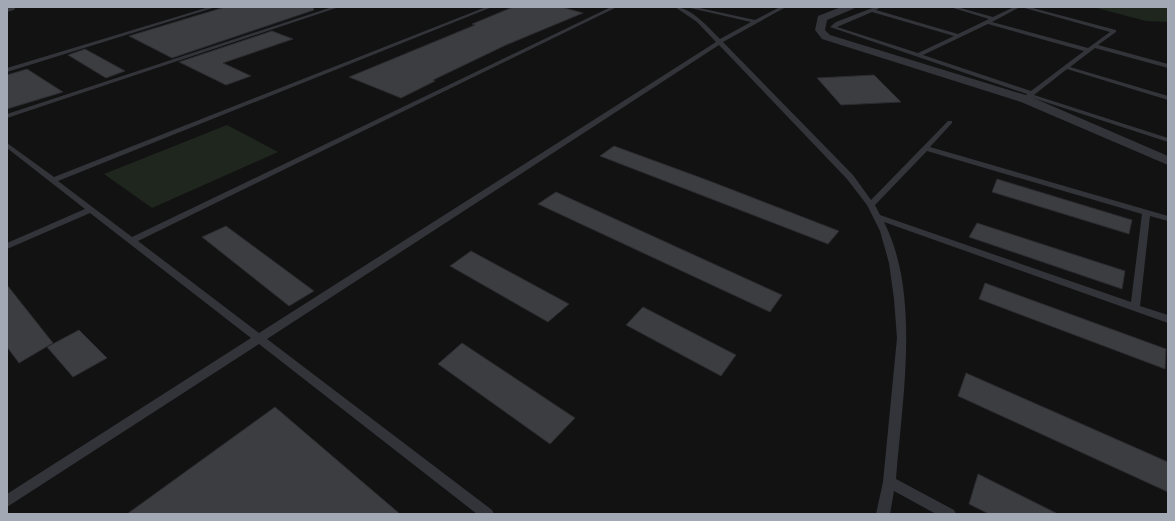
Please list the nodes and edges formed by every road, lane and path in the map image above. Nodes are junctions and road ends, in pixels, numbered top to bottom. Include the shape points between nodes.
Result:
1 (10, 7) edge
2 (214, 7) edge
3 (337, 7) edge
4 (490, 7) edge
5 (615, 7) edge
6 (677, 7) edge
7 (688, 7) edge
8 (784, 7) edge
9 (850, 7) edge
10 (879, 7) edge
11 (952, 7) edge
12 (1018, 7) edge
13 (1023, 7) edge
14 (7, 8) edge
15 (872, 10) junction
16 (994, 18) junction
17 (756, 22) junction
18 (987, 22) junction
19 (959, 36) junction
20 (719, 42) junction
21 (1094, 46) junction
22 (1088, 50) junction
23 (919, 55) junction
24 (1168, 66) edge
25 (1065, 67) junction
26 (7, 70) edge
27 (1028, 96) junction
28 (1168, 98) edge
29 (7, 116) edge
30 (950, 122) dead end
31 (1168, 140) edge
32 (7, 145) edge
33 (925, 148) junction
34 (1168, 161) edge
35 (53, 180) junction
36 (871, 205) junction
37 (90, 210) junction
38 (1146, 213) junction
39 (877, 217) junction
40 (1168, 219) edge
41 (132, 240) junction
42 (7, 246) edge
43 (1135, 307) junction
44 (1168, 319) edge
45 (260, 338) junction
46 (889, 482) junction
47 (7, 501) edge
48 (487, 514) edge
49 (883, 514) edge
50 (949, 514) edge

1 - 14 street
2 - 26 lane
3 - 29 lane
4 - 35 lane
5 - 41 lane
6 - 20 lane via 699,21
7 - 17 lane
8 - 17 lane
9 - 27 street via 822,18 820,30 826,37
10 - 15 lane
11 - 16 lane
12 - 16 lane
13 - 21 lane via 1114,31
15 - 19 lane
15 - 23 lane via 834,27
16 - 18 lane
17 - 20 lane
18 - 19 lane
18 - 22 lane
19 - 23 lane
20 - 36 lane via 823,148
20 - 45 lane
21 - 22 lane
21 - 24 lane
22 - 25 lane
23 - 27 lane
25 - 27 lane
25 - 28 lane
27 - 31 lane
27 - 34 street
30 - 33 lane
32 - 35 lane
33 - 36 lane
33 - 38 lane
35 - 37 lane
36 - 39 lane
37 - 41 lane
37 - 42 lane
38 - 40 lane
38 - 43 lane
39 - 43 lane
39 - 46 lane via 894,263 902,338
41 - 45 lane
43 - 44 lane
45 - 47 lane
45 - 48 lane
46 - 49 lane
46 - 50 lane

